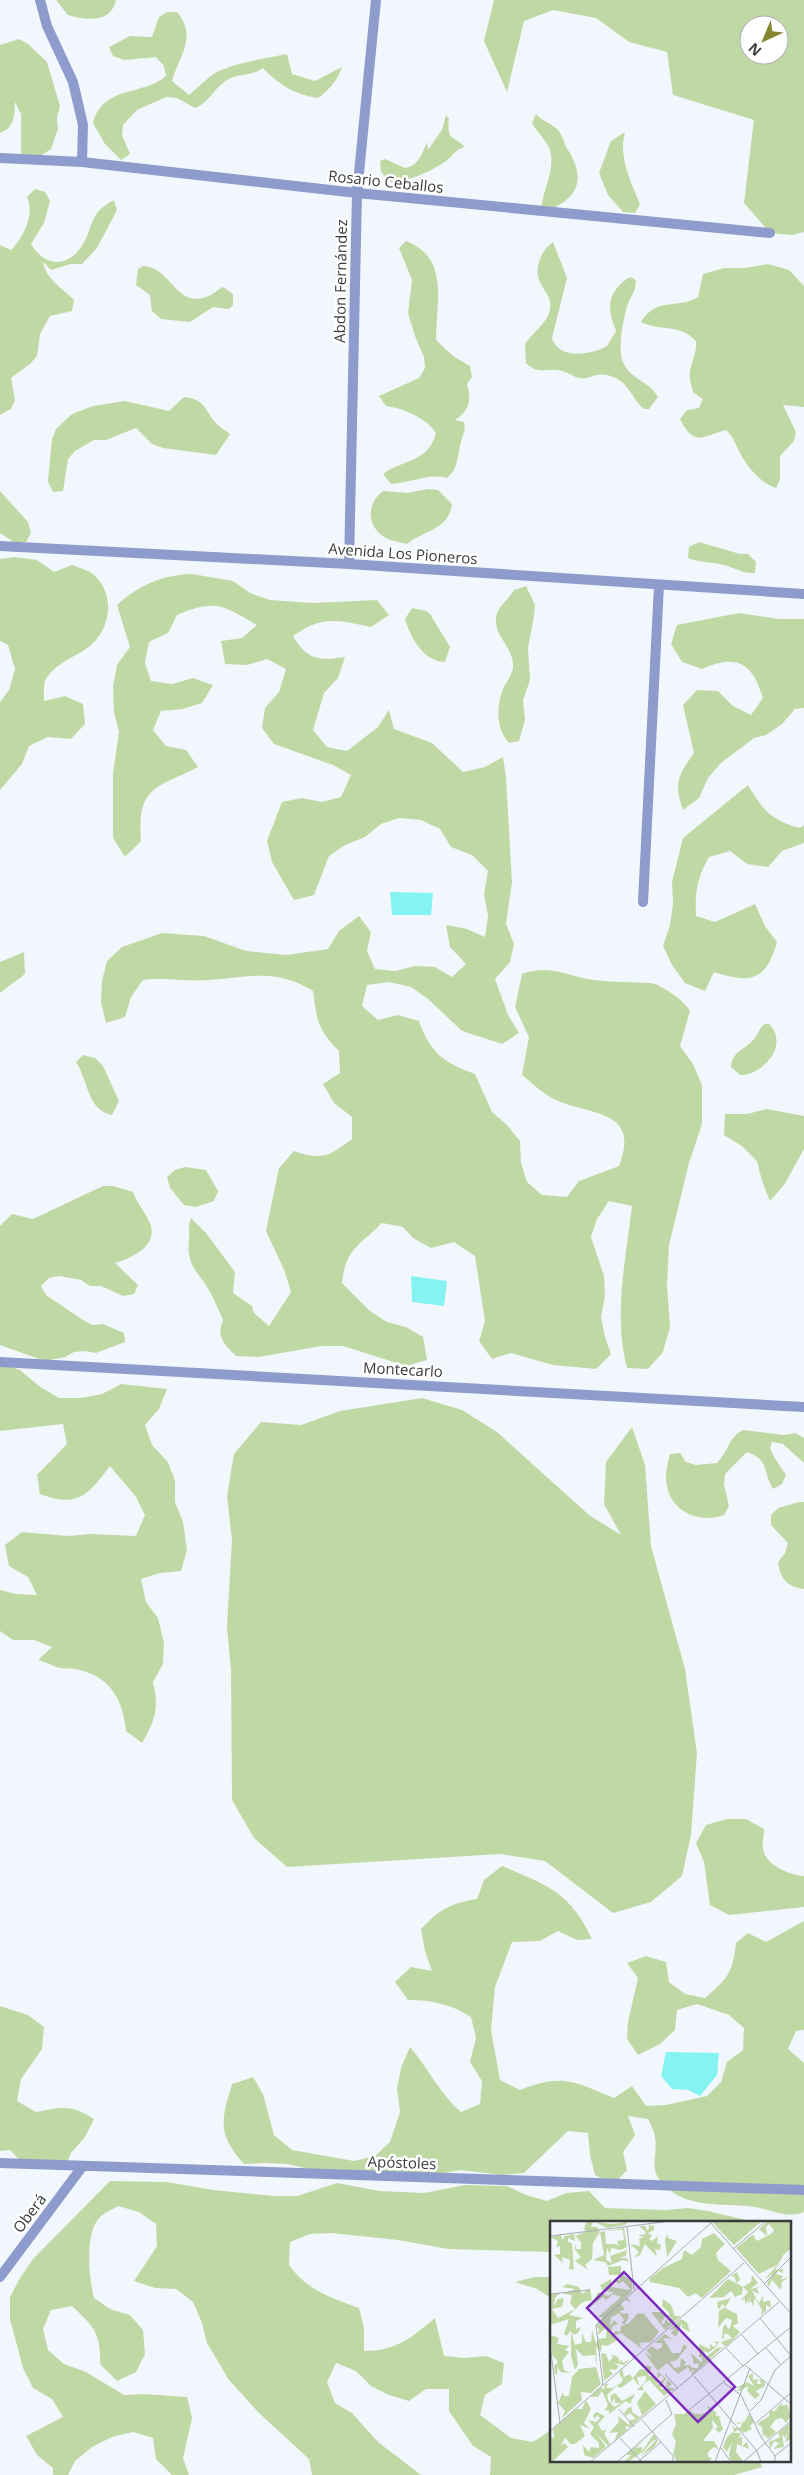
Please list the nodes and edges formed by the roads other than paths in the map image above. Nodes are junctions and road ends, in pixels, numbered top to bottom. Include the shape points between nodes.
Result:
1 (40, 0) edge
2 (376, 0) edge
3 (0, 158) edge
4 (82, 162) junction
5 (357, 193) junction
6 (770, 233) dead end
7 (0, 546) edge
8 (349, 564) junction
9 (659, 585) junction
10 (804, 594) edge
11 (643, 902) dead end
12 (0, 1362) edge
13 (804, 1407) edge
14 (0, 2163) edge
15 (82, 2167) junction
16 (804, 2190) edge
17 (0, 2277) edge

1 - 4 street via 47,26 73,82 83,125
2 - 5 street, Abdon Fernández
3 - 4 street, Rosario Ceballos
4 - 5 street, Rosario Ceballos
5 - 6 street, Rosario Ceballos
5 - 8 street, Abdon Fernández
7 - 8 street, Avenida Los Pioneros
8 - 9 street, Avenida Los Pioneros
9 - 10 street, Avenida Los Pioneros
9 - 11 street
12 - 13 street, Montecarlo
14 - 15 street, Apóstoles
15 - 16 street, Apóstoles
15 - 17 street, Oberá

